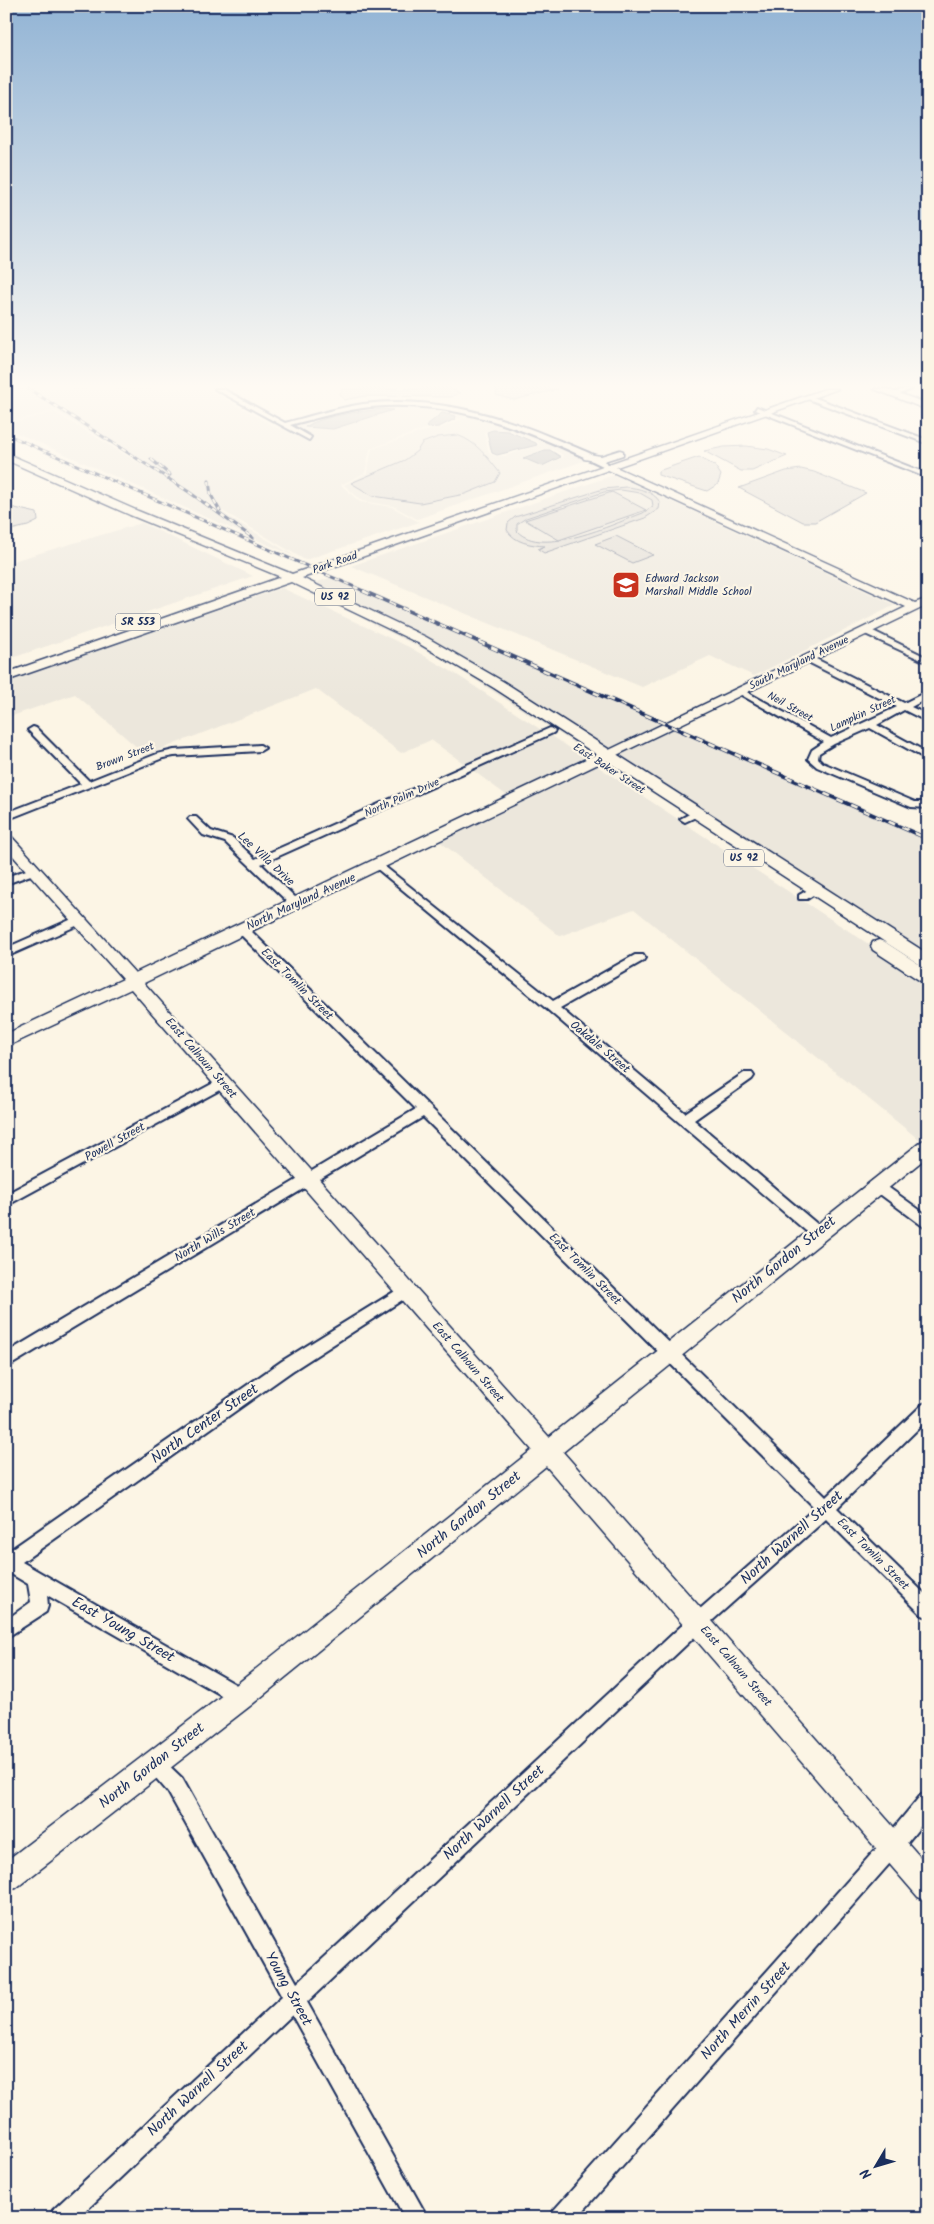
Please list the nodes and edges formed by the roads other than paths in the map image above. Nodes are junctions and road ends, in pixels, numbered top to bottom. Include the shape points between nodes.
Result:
1 (88, 493) edge
2 (515, 493) edge
3 (536, 493) edge
4 (669, 493) edge
5 (281, 579) junction
6 (923, 604) edge
7 (866, 631) junction
8 (809, 659) junction
9 (928, 661) edge
10 (6, 665) edge
11 (6, 677) edge
12 (740, 692) junction
13 (928, 694) edge
14 (904, 707) junction
15 (928, 719) edge
16 (870, 725) junction
17 (34, 730) dead end
18 (550, 731) junction
19 (830, 742) junction
20 (260, 748) dead end
21 (928, 757) edge
22 (601, 758) junction
23 (88, 785) junction
24 (926, 806) edge
25 (6, 817) edge
26 (193, 819) dead end
27 (6, 839) edge
28 (253, 864) junction
29 (379, 865) junction
30 (35, 870) junction
31 (6, 881) edge
32 (809, 893) joint
33 (296, 904) junction
34 (79, 920) junction
35 (242, 930) junction
36 (6, 953) edge
37 (639, 958) dead end
38 (926, 970) edge
39 (133, 981) junction
40 (552, 1007) junction
41 (6, 1041) edge
42 (748, 1076) dead end
43 (223, 1083) junction
44 (424, 1110) junction
45 (685, 1120) junction
46 (928, 1146) edge
47 (308, 1180) junction
48 (878, 1185) junction
49 (6, 1201) edge
50 (928, 1224) edge
51 (818, 1233) junction
52 (405, 1290) junction
53 (670, 1353) junction
54 (6, 1361) edge
55 (928, 1409) edge
56 (548, 1452) junction
57 (826, 1508) junction
58 (7, 1562) edge
59 (36, 1580) junction
60 (928, 1609) edge
61 (698, 1622) junction
62 (6, 1630) edge
63 (240, 1697) junction
64 (155, 1764) junction
65 (928, 1802) edge
66 (891, 1847) junction
67 (6, 1878) edge
68 (928, 1887) edge
69 (294, 2000) junction
70 (61, 2218) edge
71 (417, 2218) edge
72 (562, 2218) edge

1 - 5 main road, US 92 via 158,524 226,549
2 - 5 main road, Park Road
3 - 5 main road, Park Road
4 - 6 street
5 - 10 main road, Park Road / SR 553
5 - 11 main road, Park Road / SR 553
5 - 18 main road, East Baker Street / US 92 via 412,646
5 - 22 main road, East Baker Street / US 92 via 362,616 377,619 468,666
6 - 7 street, South Maryland Avenue
7 - 8 street, South Maryland Avenue
7 - 9 street
8 - 12 street, South Maryland Avenue
8 - 14 street
12 - 19 street, Neil Street
12 - 22 street, South Maryland Avenue
13 - 14 street, Lampkin Street
14 - 15 street
14 - 16 street, Lampkin Street
16 - 19 street, Lampkin Street
16 - 21 street
17 - 23 street
18 - 22 main road, East Baker Street / US 92
18 - 28 street, North Palm Drive
19 - 24 street, Lampkin Street via 815,752 813,759 820,766
20 - 23 street, Brown Street via 160,756
22 - 29 street, North Maryland Avenue
22 - 32 main road, East Baker Street / US 92
23 - 25 street, Brown Street
26 - 28 street, Lee Villa Drive via 207,833 229,840
27 - 30 street, East Calhoun Street
28 - 33 street, Lee Villa Drive
29 - 33 street, North Maryland Avenue
29 - 40 street, Oakdale Street
30 - 31 street
30 - 34 street, East Calhoun Street
32 - 38 main road, East Baker Street / US 92
33 - 35 street, North Maryland Avenue
34 - 36 street
34 - 39 street, East Calhoun Street
35 - 39 street, North Maryland Avenue
35 - 44 street, East Tomlin Street
37 - 40 street
39 - 41 street, North Maryland Avenue
39 - 43 street, East Calhoun Street
40 - 45 street, Oakdale Street
42 - 45 street
43 - 47 street, East Calhoun Street
43 - 49 street, Powell Street
44 - 47 street, North Wills Street
44 - 53 street, East Tomlin Street
45 - 51 street, Oakdale Street
46 - 48 street, North Gordon Street
47 - 52 street, East Calhoun Street
47 - 54 street, North Wills Street
48 - 50 street
48 - 51 street, North Gordon Street
51 - 53 street, North Gordon Street
52 - 56 street, East Calhoun Street
52 - 58 street, North Center Street via 287,1366
53 - 56 street, North Gordon Street
53 - 57 street, East Tomlin Street
55 - 57 street, North Warnell Street
56 - 61 street, East Calhoun Street
56 - 63 street, North Gordon Street
57 - 60 street, East Tomlin Street
57 - 61 street, North Warnell Street
58 - 59 street, East Young Street
59 - 62 street via 40,1606
59 - 63 street, East Young Street
61 - 66 street, East Calhoun Street
61 - 69 street, North Warnell Street
63 - 64 street, North Gordon Street
64 - 67 street, North Gordon Street
64 - 69 street, Young Street via 175,1785
65 - 66 street, North Merrin Street
66 - 68 street, East Calhoun Street
66 - 72 street, North Merrin Street
69 - 70 street, North Warnell Street
69 - 71 street, Young Street

